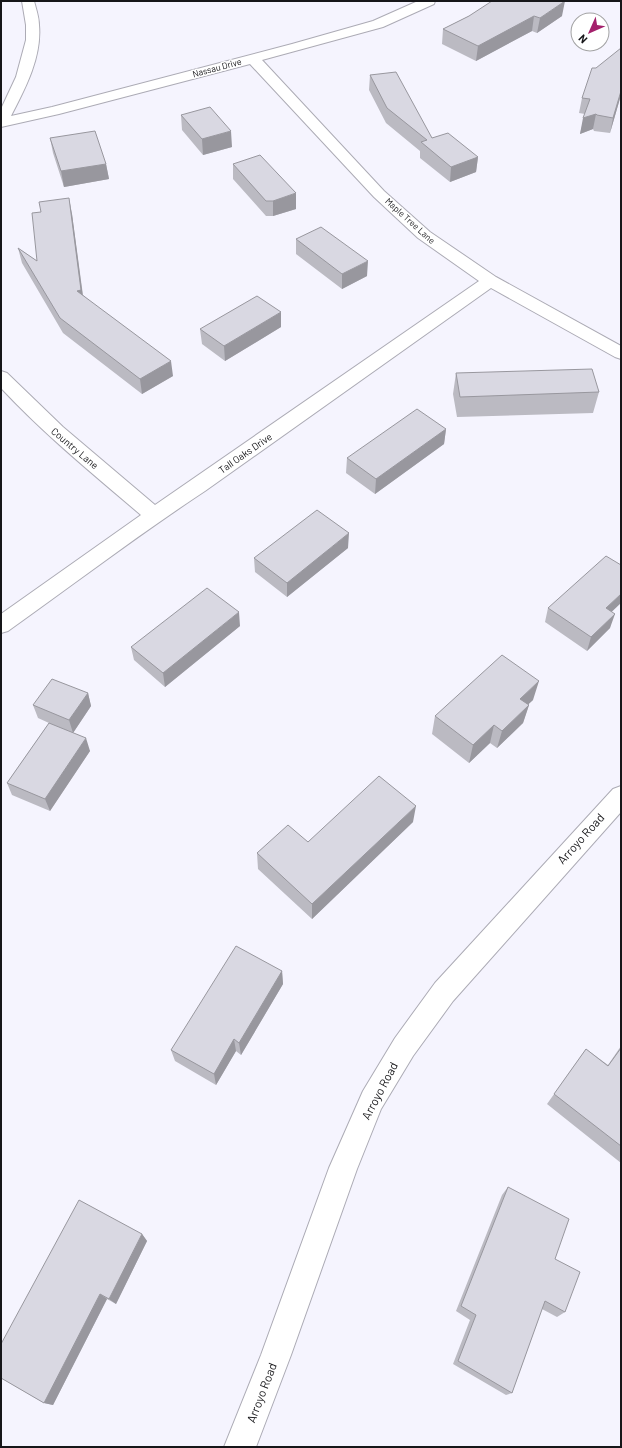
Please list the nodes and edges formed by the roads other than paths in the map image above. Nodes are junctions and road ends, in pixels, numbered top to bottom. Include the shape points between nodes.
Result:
1 (28, 1) edge
2 (429, 1) edge
3 (252, 59) junction
4 (1, 122) edge
5 (490, 282) junction
6 (621, 354) edge
7 (1, 376) edge
8 (154, 515) junction
9 (1, 625) edge
10 (621, 796) edge
11 (240, 1447) edge

1 - 4 street via 33,28 31,47 26,67
2 - 3 street, Nassau Drive via 378,24
3 - 4 street, Nassau Drive via 54,111
3 - 5 street, Maple Tree Lane via 380,194 424,235
5 - 6 street, Maple Tree Lane
5 - 8 street, Tall Oaks Drive
7 - 8 street, Country Lane via 54,432
8 - 9 street, Tall Oaks Drive
10 - 11 street, Arroyo Road via 444,992 404,1047 372,1100 343,1168

